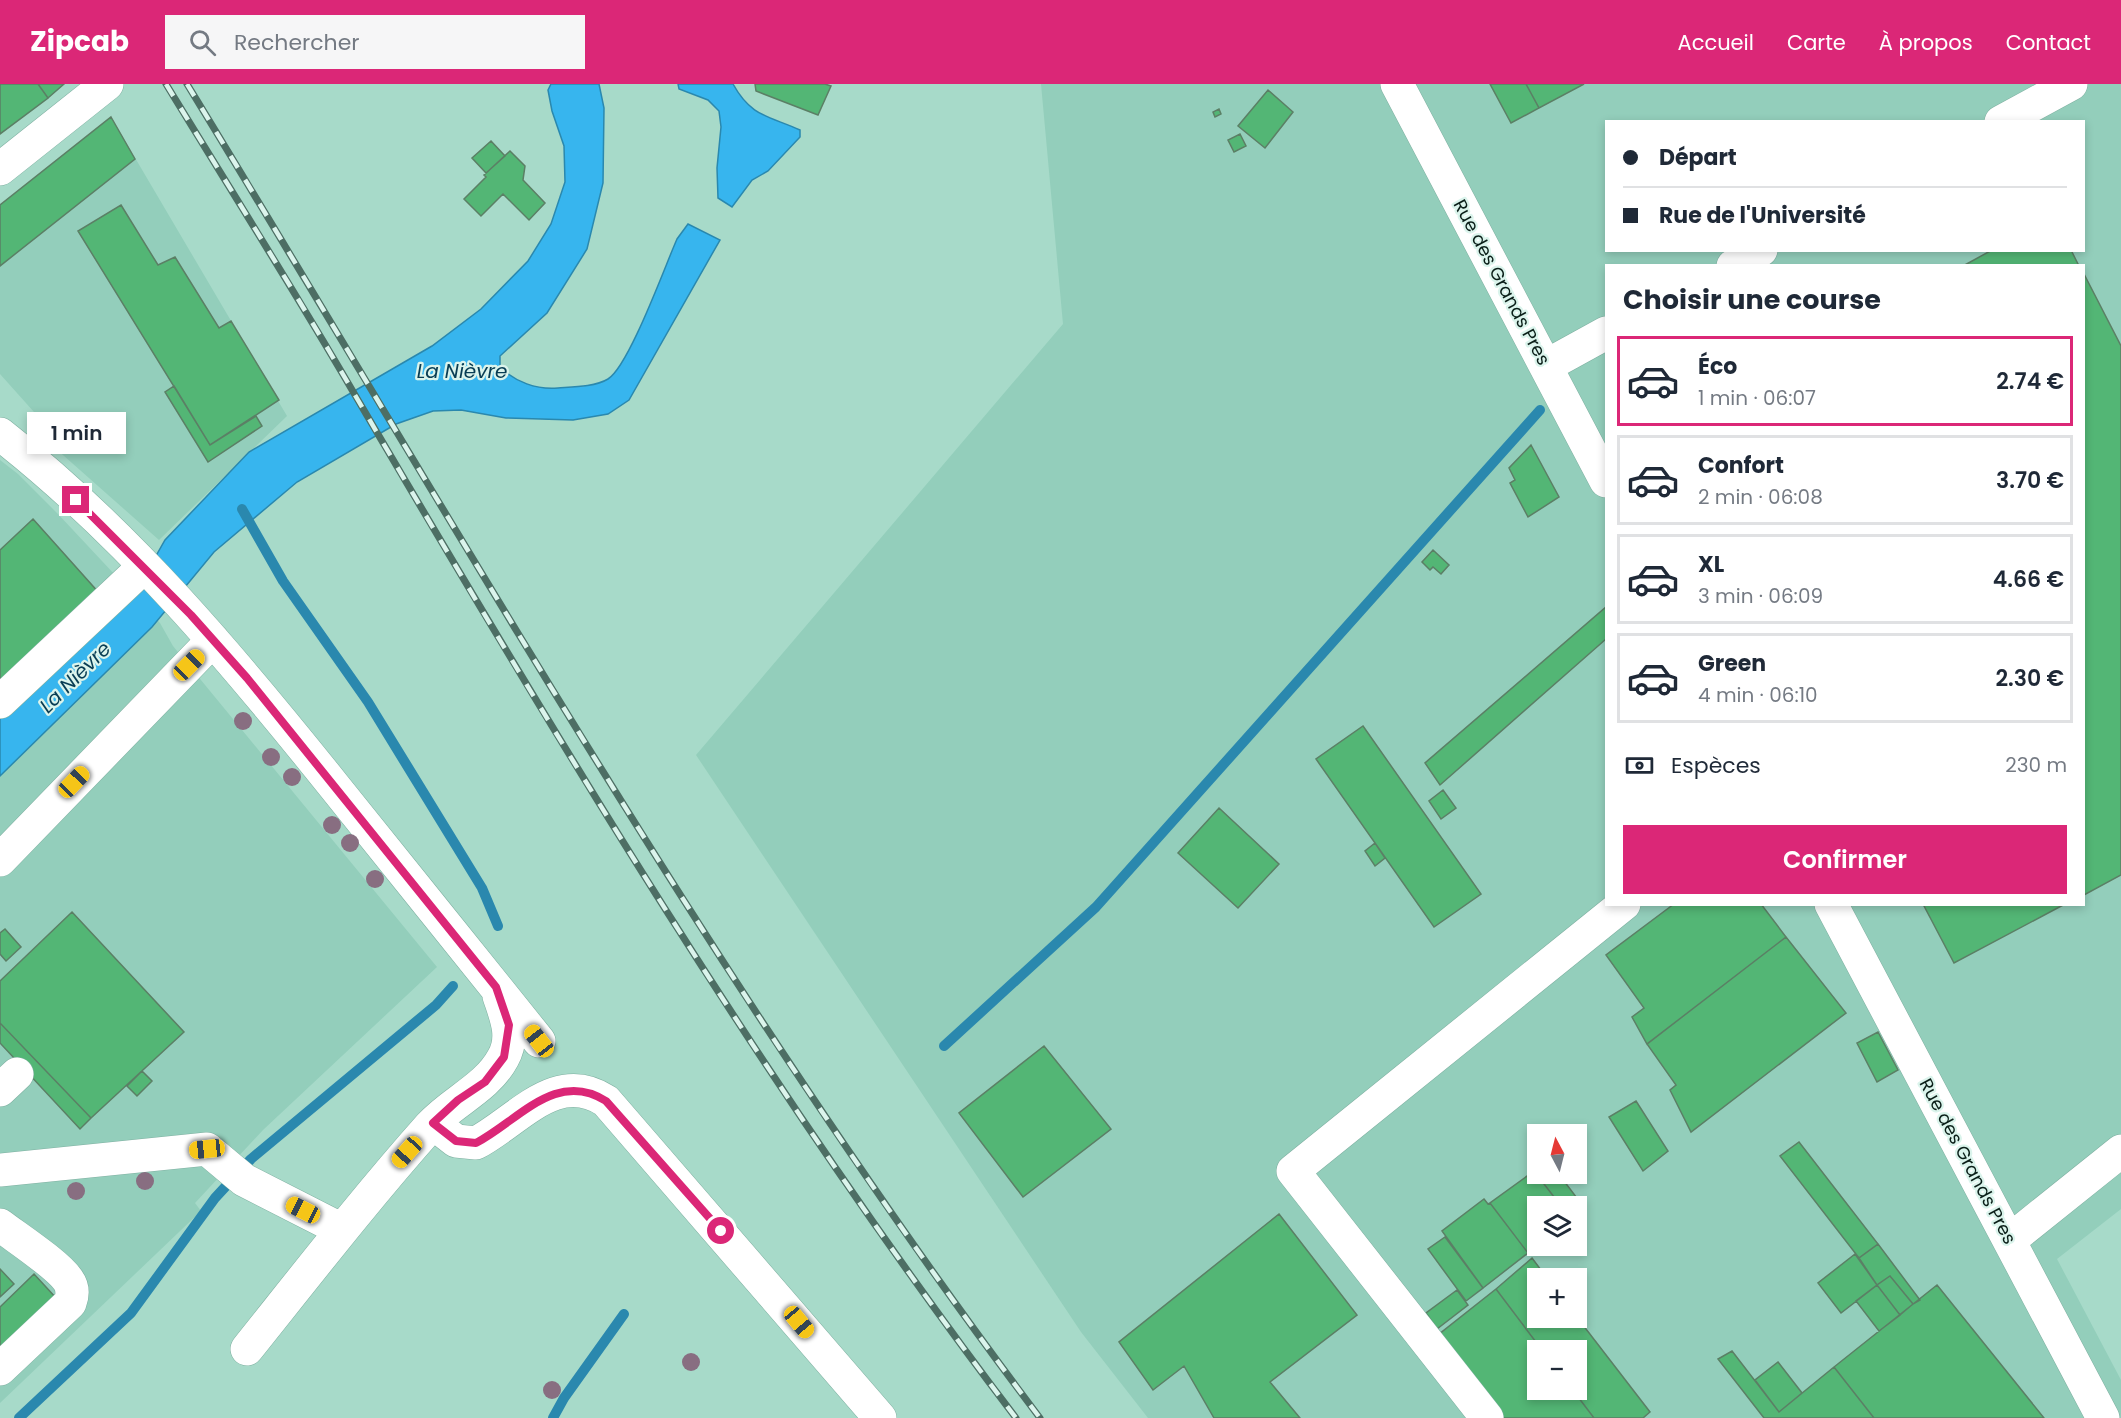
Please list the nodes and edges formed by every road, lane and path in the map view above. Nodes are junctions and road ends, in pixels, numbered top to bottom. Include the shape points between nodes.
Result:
1 (107, 84) edge
2 (1397, 84) edge
3 (2071, 84) edge
4 (2005, 120) edge
5 (0, 169) edge
6 (1758, 252) edge
7 (1736, 264) edge
8 (1605, 334) edge
9 (1546, 366) junction
10 (0, 434) edge
11 (1605, 479) edge
12 (132, 563) junction
13 (213, 640) junction
14 (0, 702) edge
15 (0, 860) edge
16 (1622, 906) edge
17 (1832, 906) edge
18 (496, 987) junction
19 (539, 1041) dead end
20 (433, 1123) junction
21 (2121, 1151) edge
22 (0, 1170) edge
23 (0, 1225) edge
24 (342, 1230) junction
25 (2010, 1240) junction
26 (247, 1349) dead end
27 (0, 1369) edge
28 (880, 1418) edge
29 (1487, 1418) edge
30 (2103, 1418) edge

1 - 5 street
2 - 9 street, Rue des Grands Pres
3 - 4 street
6 - 7 street
8 - 9 street
9 - 11 street, Rue des Grands Pres
10 - 12 street via 34,461
12 - 13 street
12 - 14 street
13 - 15 street
13 - 18 street
16 - 29 street via 1293,1171
17 - 25 street, Rue des Grands Pres
18 - 19 street
18 - 20 street via 509,1025 504,1057 485,1082
20 - 24 street
20 - 28 street via 456,1141 476,1143 540,1100 575,1089 591,1091 606,1101
21 - 25 street
22 - 24 street via 207,1149 236,1174
23 - 27 street via 64,1275 72,1296 70,1303
24 - 26 street
25 - 30 street, Rue des Grands Pres

